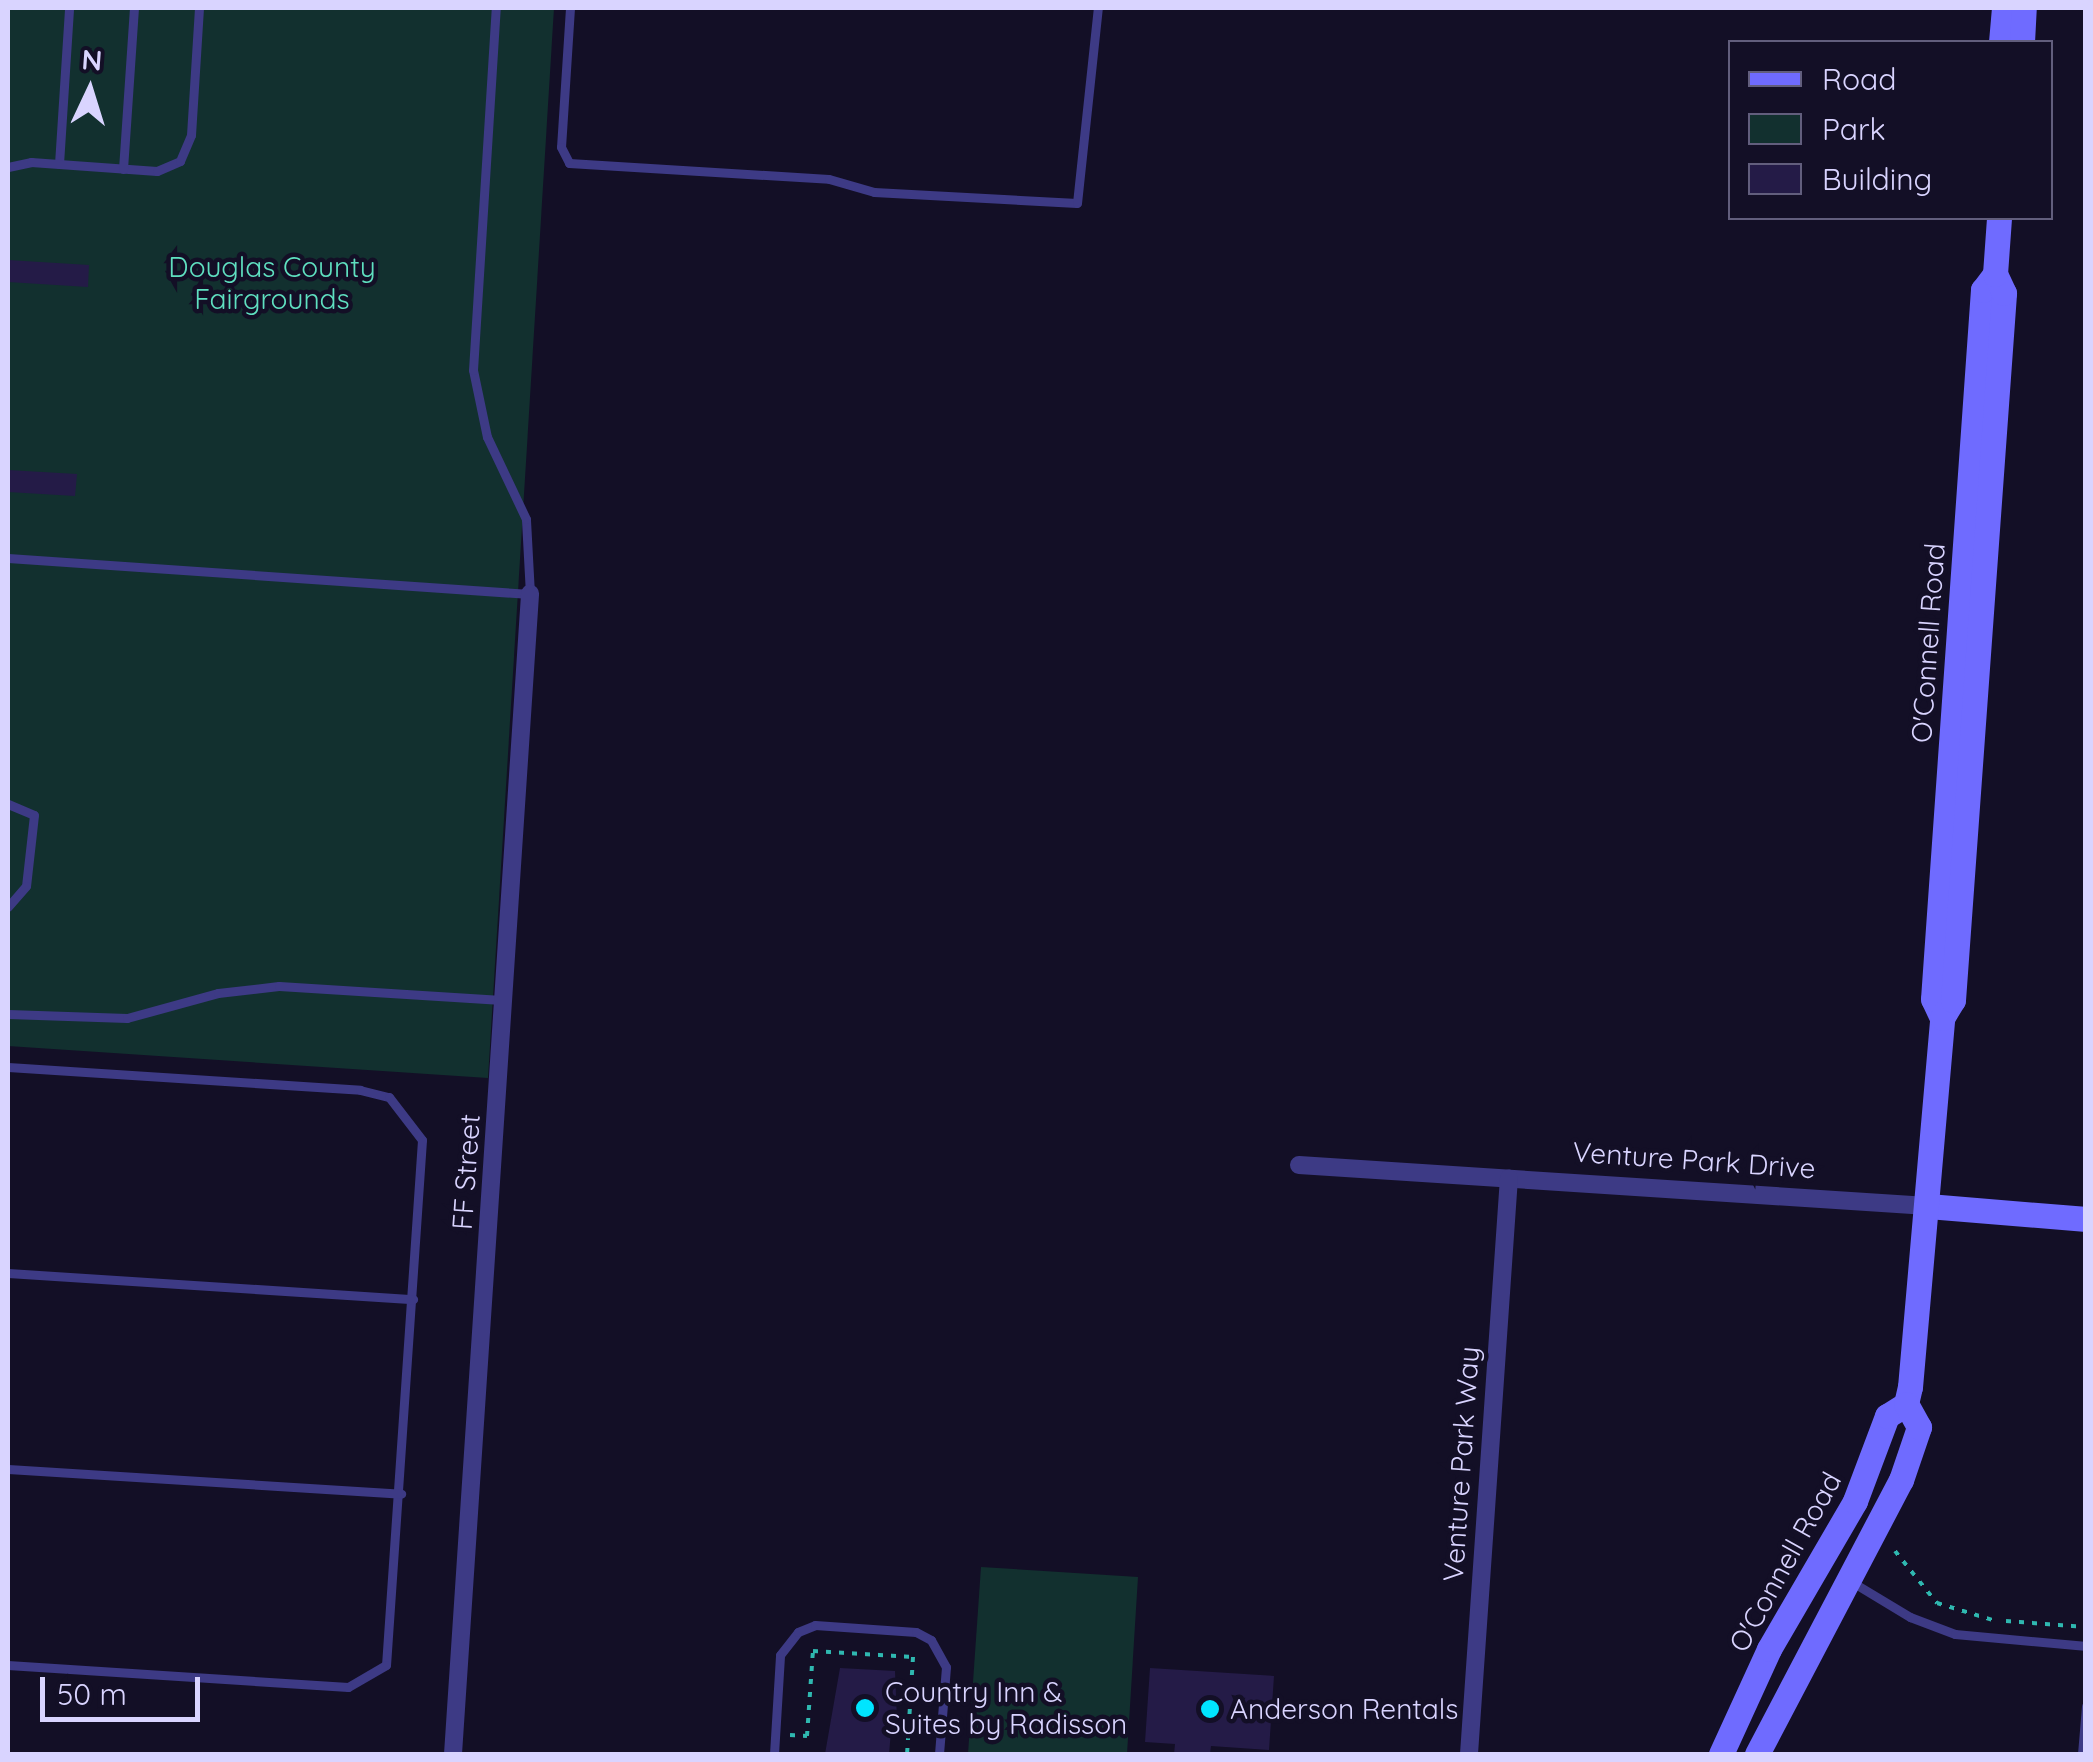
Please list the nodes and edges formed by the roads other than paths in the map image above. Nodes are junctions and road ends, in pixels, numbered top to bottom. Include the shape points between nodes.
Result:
1 (69, 8) edge
2 (134, 8) edge
3 (199, 8) edge
4 (496, 8) edge
5 (570, 8) edge
6 (1098, 8) edge
7 (2004, 8) edge
8 (2024, 8) edge
9 (2001, 40) edge
10 (2022, 40) edge
11 (58, 164) junction
12 (8, 167) edge
13 (123, 169) junction
14 (1999, 220) edge
15 (8, 558) edge
16 (530, 594) junction
17 (8, 804) edge
18 (8, 907) edge
19 (505, 1000) junction
20 (8, 1014) edge
21 (8, 1067) edge
22 (1299, 1165) dead end
23 (1508, 1178) junction
24 (1928, 1206) junction
25 (2086, 1219) edge
26 (8, 1272) edge
27 (413, 1299) junction
28 (1906, 1404) junction
29 (8, 1469) edge
30 (401, 1494) junction
31 (1850, 1580) junction
32 (2086, 1646) edge
33 (8, 1666) edge
34 (2086, 1706) edge
35 (453, 1754) edge
36 (774, 1754) edge
37 (940, 1754) edge
38 (1469, 1754) edge
39 (1721, 1754) edge
40 (1756, 1754) edge
41 (2082, 1754) edge

1 - 11 lane
2 - 13 lane
3 - 13 lane via 187,150 170,169
4 - 16 lane via 472,370 487,436 526,518
5 - 6 lane via 562,147 569,162 829,179 874,192 1077,202
7 - 9 street
8 - 10 street
11 - 12 lane
11 - 13 lane
14 - 24 street, O'Connell Road via 1978,350 1933,999 1942,1018
15 - 16 lane
16 - 19 street, FF Street
17 - 18 lane via 34,816 26,886
19 - 20 lane via 279,986 218,993 127,1018
19 - 35 street, FF Street
21 - 27 lane via 389,1098 422,1140
22 - 23 street, Venture Park Drive
23 - 24 street, Venture Park Drive
23 - 38 street, Venture Park Way
24 - 25 street, Venture Park Drive
24 - 28 street, O'Connell Road
26 - 27 lane
27 - 30 lane
28 - 31 street, O'Connell Road via 1918,1427 1914,1444
28 - 39 street, O'Connell Road via 1887,1416 1855,1501 1769,1649
29 - 30 lane
30 - 33 lane via 392,1649 386,1664 364,1682 332,1687
31 - 32 lane via 1910,1618 1955,1634
31 - 40 street, O'Connell Road
34 - 41 lane
36 - 37 lane via 780,1655 798,1632 816,1625 916,1632 931,1640 946,1667

